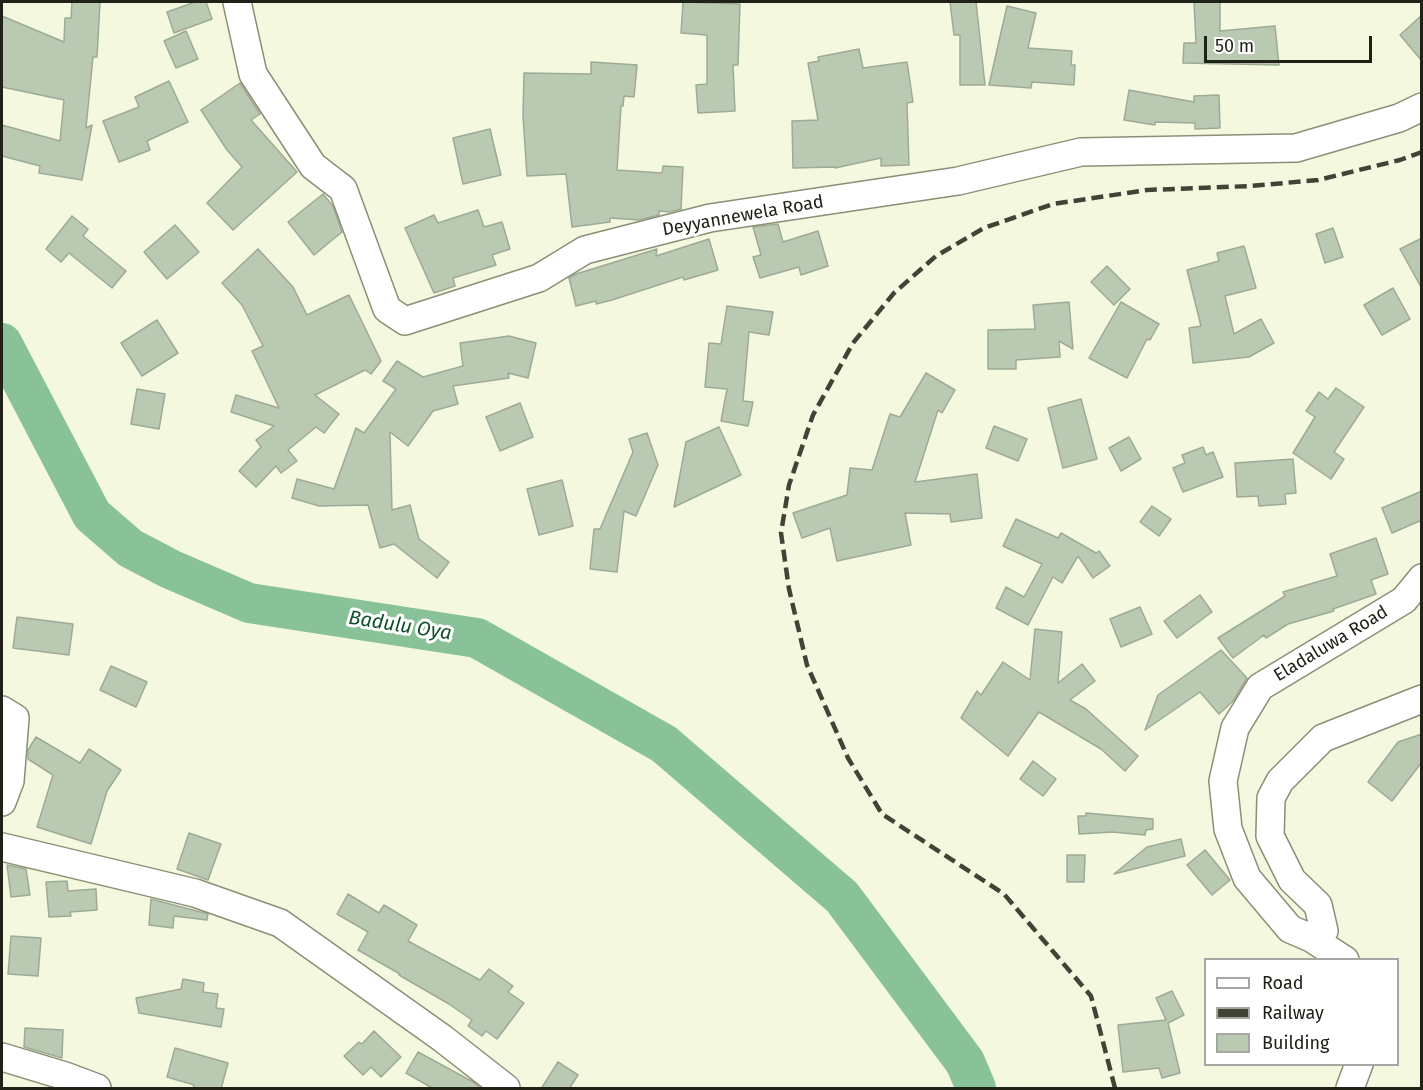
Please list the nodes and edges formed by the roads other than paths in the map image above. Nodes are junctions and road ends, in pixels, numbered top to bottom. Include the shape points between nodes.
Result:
1 (237, 2) edge
2 (1422, 107) edge
3 (1422, 579) edge
4 (1422, 699) edge
5 (2, 710) edge
6 (2, 802) edge
7 (2, 847) edge
8 (1311, 938) junction
9 (1342, 958) edge
10 (2, 1057) edge
11 (1359, 1066) edge
12 (96, 1089) edge
13 (506, 1089) edge
14 (1350, 1089) edge

1 - 2 street, Deyyannewela Road via 252,74 313,166 343,189 387,309 405,321 539,278 585,250 710,218 958,181 1081,152 1296,148 1399,118
3 - 8 street, Eladaluwa Road via 1404,600 1260,687 1235,728 1223,781 1228,829 1246,878 1290,929
4 - 8 street via 1323,738 1280,781 1271,798 1270,836 1292,880 1318,905 1324,931
5 - 6 street via 15,718 10,781
7 - 13 street via 195,893 280,923 442,1038
8 - 9 street, Eladaluwa Road
10 - 12 street
11 - 14 street

